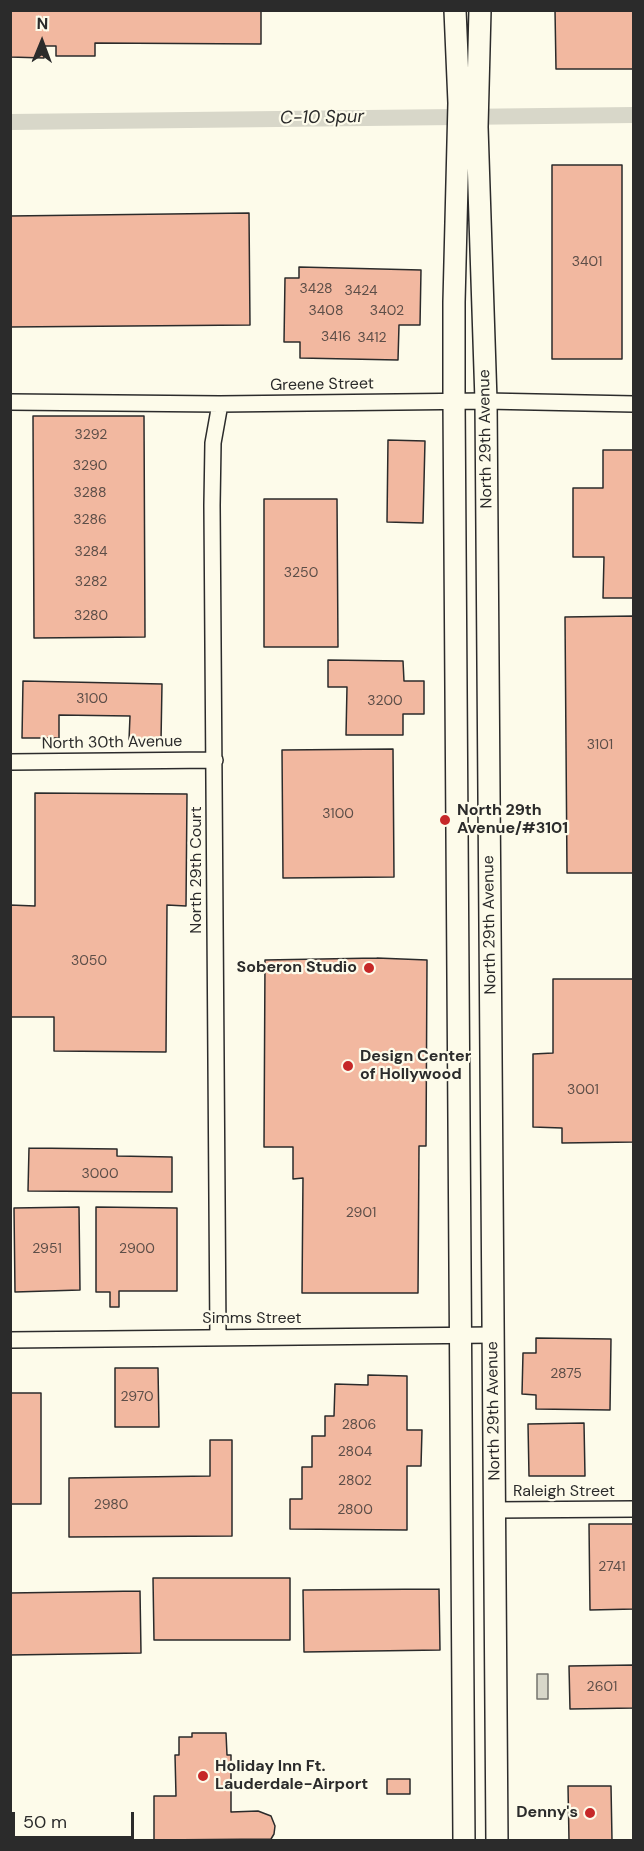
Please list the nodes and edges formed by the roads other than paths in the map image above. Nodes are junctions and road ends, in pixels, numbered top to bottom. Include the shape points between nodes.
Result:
1 (455, 10) edge
2 (480, 10) edge
3 (468, 104) junction
4 (468, 128) junction
5 (454, 401) junction
6 (486, 401) junction
7 (10, 402) edge
8 (220, 404) junction
9 (633, 404) edge
10 (215, 760) junction
11 (10, 762) edge
12 (493, 1335) junction
13 (461, 1336) junction
14 (218, 1337) junction
15 (10, 1340) edge
16 (633, 1509) edge
17 (495, 1510) junction
18 (464, 1840) edge
19 (497, 1840) edge

1 - 3 street, North 29th Avenue
2 - 3 street, North 29th Avenue
3 - 4 street, North 29th Avenue
4 - 5 street, North 29th Avenue via 454,302
4 - 6 street, North 29th Avenue
5 - 6 street, Greene Street
5 - 8 street, Greene Street
5 - 13 street, North 29th Avenue
6 - 9 street, Greene Street
6 - 12 street, North 29th Avenue
7 - 8 street, Greene Street
8 - 10 street, North 29th Court via 213,443
10 - 11 street, North 30th Avenue
10 - 14 street, North 29th Court
12 - 13 street, Simms Street
12 - 17 street, North 29th Avenue
13 - 14 street, Simms Street
13 - 18 street, North 29th Avenue
14 - 15 street, Simms Street
16 - 17 street, Raleigh Street
17 - 19 street, North 29th Avenue

